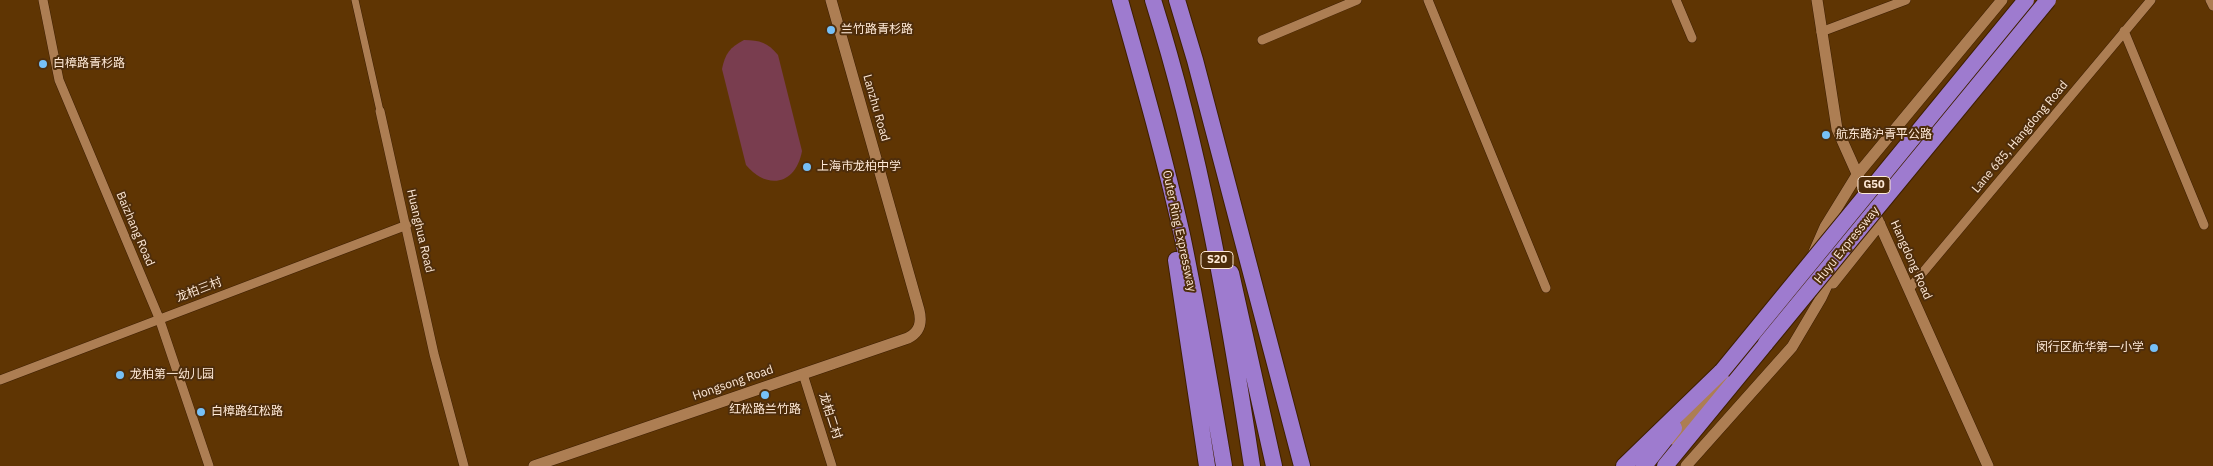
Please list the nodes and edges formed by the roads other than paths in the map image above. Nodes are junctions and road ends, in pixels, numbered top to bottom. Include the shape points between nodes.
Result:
1 (42, 0) edge
2 (355, 0) edge
3 (831, 0) edge
4 (1120, 0) edge
5 (1153, 0) edge
6 (1177, 0) edge
7 (1357, 0) edge
8 (1428, 0) edge
9 (1676, 0) edge
10 (1817, 0) edge
11 (1906, 0) edge
12 (2002, 0) edge
13 (2026, 0) edge
14 (2040, 0) edge
15 (2048, 0) edge
16 (2151, 0) edge
17 (2210, 0) edge
18 (1336, 4) edge
19 (2213, 6) edge
20 (2124, 31) junction
21 (1821, 32) junction
22 (1692, 38) dead end
23 (1262, 40) dead end
24 (1171, 56) junction
25 (380, 111) joint
26 (1154, 120) junction
27 (1857, 175) junction
28 (1872, 208) junction
29 (1880, 224) junction
30 (2204, 225) dead end
31 (407, 226) junction
32 (1546, 288) dead end
33 (1909, 289) junction
34 (1821, 298) junction
35 (919, 310) joint
36 (158, 318) junction
37 (1766, 343) junction
38 (1722, 371) junction
39 (803, 374) junction
40 (0, 380) edge
41 (209, 466) edge
42 (464, 466) edge
43 (534, 466) edge
44 (832, 466) edge
45 (1207, 466) edge
46 (1224, 466) edge
47 (1252, 466) edge
48 (1274, 466) edge
49 (1302, 466) edge
50 (1624, 466) edge
51 (1644, 466) edge
52 (1650, 466) edge
53 (1665, 466) edge
54 (1680, 466) edge
55 (1686, 466) edge
56 (1988, 466) edge

1 - 36 street, Baizhang Road via 59,80
2 - 25 street, Huanghua Road
3 - 35 street, Lanzhu Road
4 - 26 highway, Outer Ring Expressway / S20
5 - 24 highway, S20
6 - 49 highway
7 - 18 street
8 - 32 street
9 - 22 street
10 - 21 street, Hangdong Road
11 - 21 street
12 - 27 street
13 - 38 highway, Huyu Expressway / G50, bridge
14 - 28 street
15 - 37 highway, Huyu Expressway / G50, bridge
16 - 20 street, Lane 685, Hangdong Road
17 - 19 street
18 - 23 street
20 - 30 street
20 - 33 street, Lane 685, Hangdong Road
21 - 27 street, Hangdong Road via 1837,128
24 - 47 highway, S20 via 1230,320
24 - 48 highway via 1210,187
25 - 31 street, Huanghua Road
26 - 45 highway
26 - 46 highway, Outer Ring Expressway / S20 via 1182,235
27 - 28 street, Hangdong Road
27 - 52 street via 1825,227 1804,274 1736,366
28 - 29 street, Hangdong Road
28 - 34 street via 1848,239
29 - 33 street, Hangdong Road
29 - 34 street
31 - 36 street, 龙柏三村
31 - 42 street, Huanghua Road via 434,354
33 - 56 street, Hangdong Road
34 - 55 street via 1792,347
35 - 39 street, Hongsong Road via 920,324 912,336
36 - 40 street, 龙柏三村
36 - 41 street, Baizhang Road
37 - 53 highway, Huyu Expressway / G50
37 - 54 highway
38 - 50 highway
38 - 51 highway, Huyu Expressway / G50
39 - 43 street, Hongsong Road
39 - 44 street, 龙柏二村

